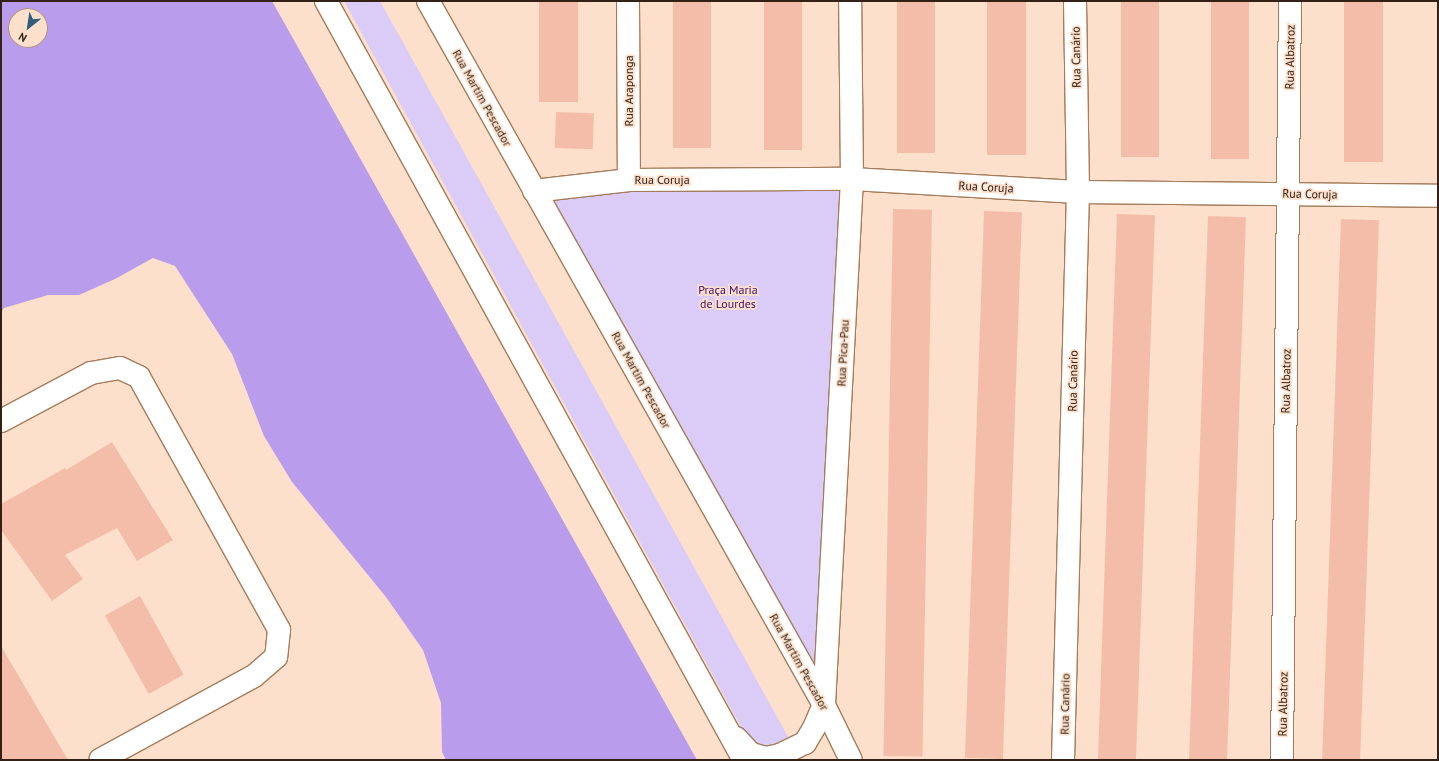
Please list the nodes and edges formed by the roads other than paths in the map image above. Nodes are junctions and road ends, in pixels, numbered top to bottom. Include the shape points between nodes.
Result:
1 (326, 1) edge
2 (428, 1) edge
3 (628, 1) edge
4 (850, 1) edge
5 (1075, 1) edge
6 (1290, 1) edge
7 (852, 179) junction
8 (629, 180) junction
9 (534, 191) junction
10 (1078, 192) junction
11 (1288, 194) junction
12 (1438, 196) edge
13 (1, 421) edge
14 (824, 705) junction
15 (728, 730) junction
16 (100, 760) edge
17 (744, 760) edge
18 (852, 760) edge
19 (1063, 760) edge
20 (1282, 760) edge

1 - 15 street
2 - 9 street, Rua Martim Pescador
3 - 8 street, Rua Araponga
4 - 7 street, Rua Pica-Pau
5 - 10 street, Rua Canário
6 - 11 street, Rua Albatroz
7 - 8 street, Rua Coruja
7 - 10 street, Rua Coruja
7 - 14 street, Rua Pica-Pau
8 - 9 street, Rua Coruja
9 - 14 street, Rua Martim Pescador
10 - 11 street, Rua Coruja
10 - 19 street, Rua Canário
11 - 12 street, Rua Coruja
11 - 20 street, Rua Albatroz
13 - 16 street via 91,373 120,368 139,376 279,630 276,657 254,676
14 - 15 street via 805,743 780,755 766,758 752,754
14 - 18 street, Rua Martim Pescador
15 - 17 street

